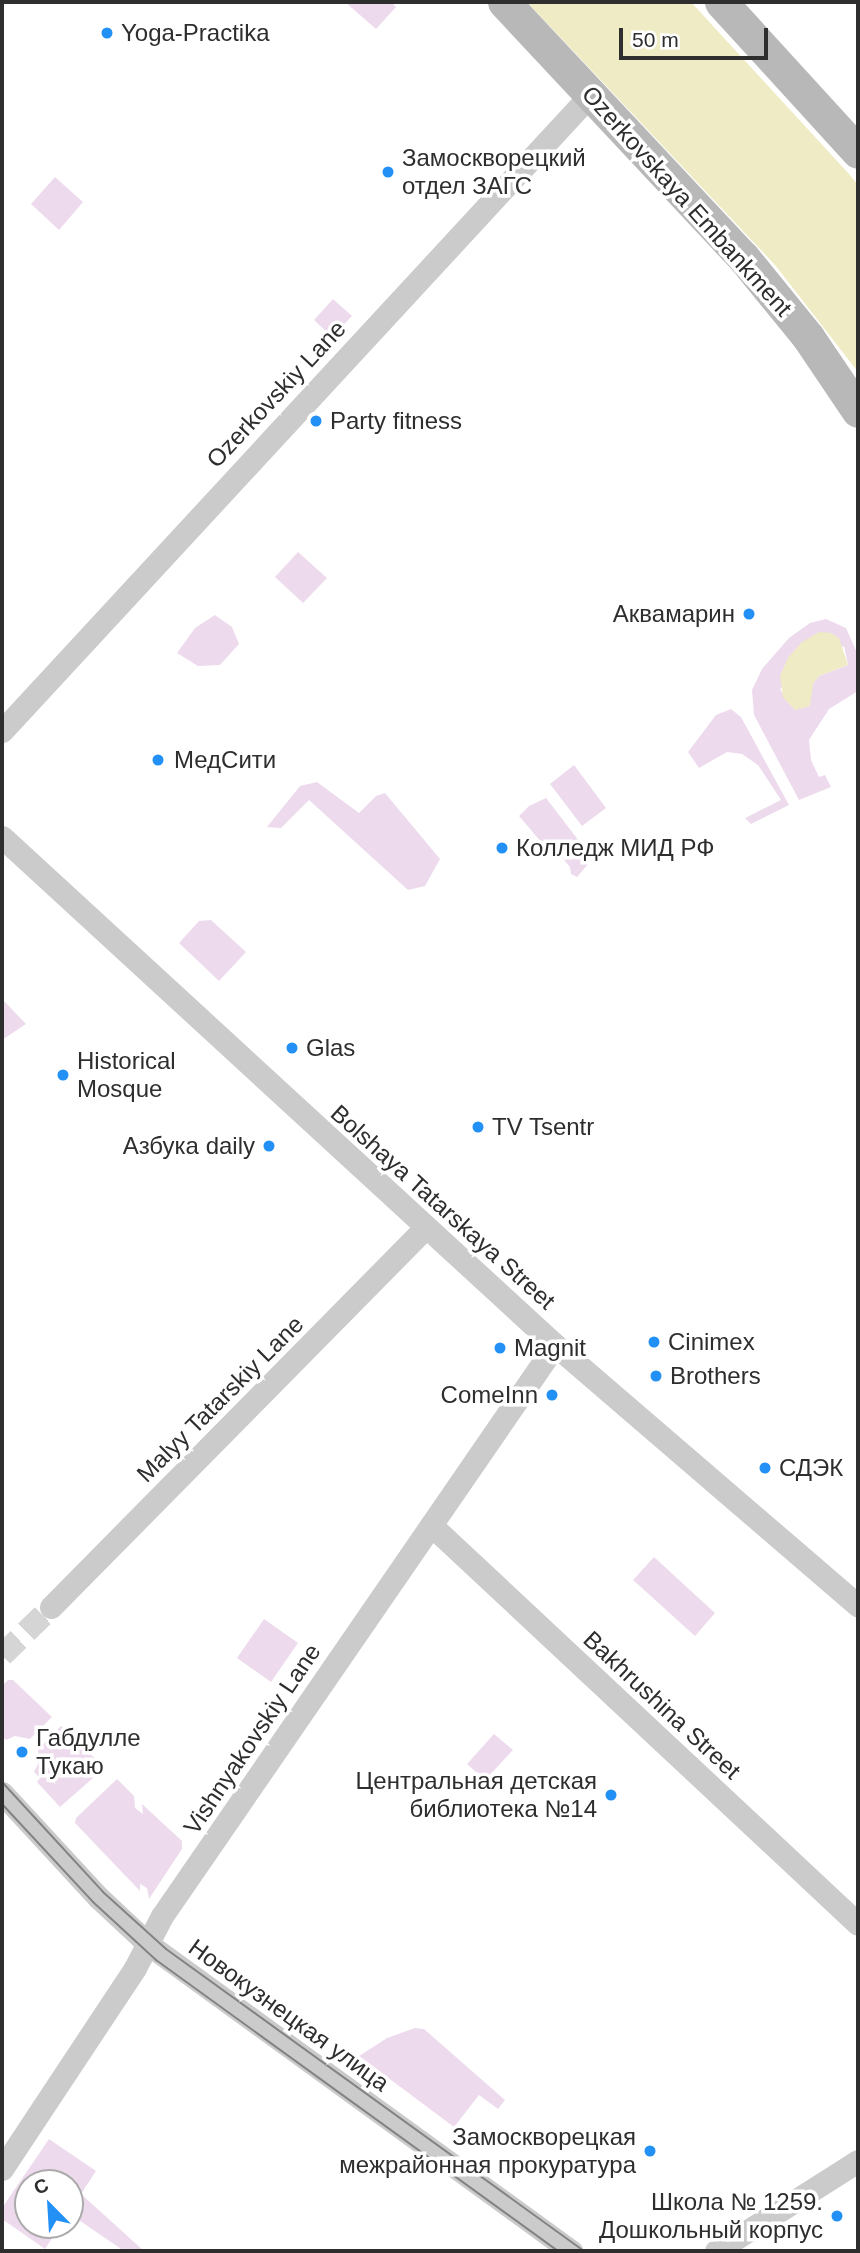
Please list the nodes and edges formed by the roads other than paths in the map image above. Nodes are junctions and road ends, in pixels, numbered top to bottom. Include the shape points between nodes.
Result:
1 (504, 2) edge
2 (721, 2) edge
3 (591, 94) junction
4 (858, 152) edge
5 (858, 411) edge
6 (2, 730) edge
7 (2, 837) edge
8 (426, 1227) junction
9 (555, 1345) junction
10 (431, 1525) junction
11 (858, 1606) edge
12 (51, 1607) tunnel mouth
13 (2, 1793) edge
14 (858, 1923) edge
15 (148, 1944) junction
16 (858, 2161) edge
17 (2, 2169) edge
18 (571, 2251) edge
19 (716, 2251) edge

1 - 3 street, Ozerkovskaya Embankment
2 - 4 street
3 - 5 street, Ozerkovskaya Embankment via 783,304
3 - 6 street, Ozerkovskiy Lane
7 - 8 street, Bolshaya Tatarskaya Street
8 - 9 street, Bolshaya Tatarskaya Street
8 - 12 street, Malyy Tatarskiy Lane
9 - 10 street, Vishnyakovskiy Lane
9 - 11 street, Bolshaya Tatarskaya Street
10 - 14 street, Bakhrushina Street
10 - 15 street, Vishnyakovskiy Lane via 162,1916
13 - 15 street, Новокузнецкая улица
15 - 17 street, Vishnyakovskiy Lane
15 - 18 street, Новокузнецкая улица
16 - 19 street

